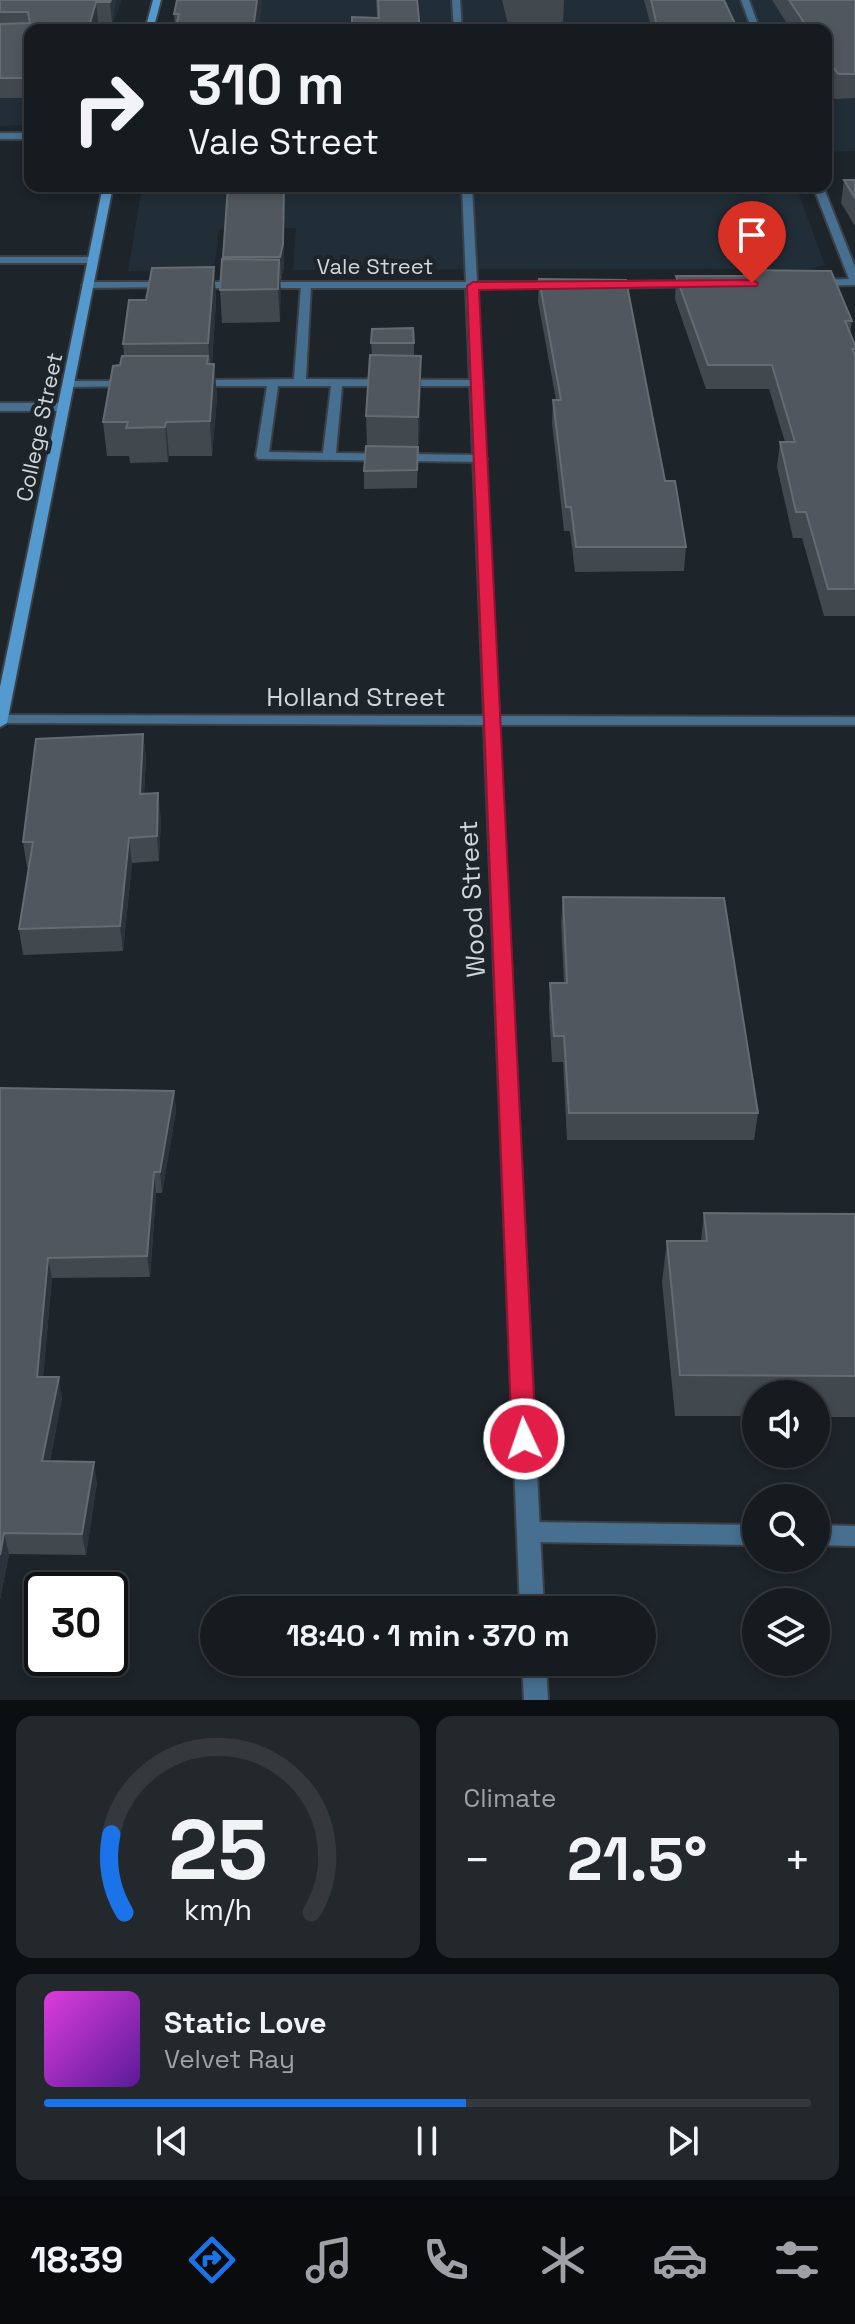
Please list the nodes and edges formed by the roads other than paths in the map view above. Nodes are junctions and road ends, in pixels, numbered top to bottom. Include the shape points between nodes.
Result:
1 (157, 0) edge
2 (456, 0) edge
3 (745, 0) edge
4 (151, 24) edge
5 (458, 24) edge
6 (754, 24) edge
7 (0, 136) edge
8 (24, 136) edge
9 (107, 192) edge
10 (467, 192) edge
11 (820, 192) edge
12 (0, 260) edge
13 (93, 260) junction
14 (855, 282) edge
15 (796, 283) edge
16 (706, 284) edge
17 (87, 285) junction
18 (306, 285) junction
19 (566, 285) edge
20 (597, 285) edge
21 (473, 286) junction
22 (273, 382) junction
23 (300, 382) junction
24 (337, 382) junction
25 (148, 383) edge
26 (179, 383) edge
27 (477, 383) junction
28 (70, 384) junction
29 (0, 407) edge
30 (63, 407) junction
31 (329, 457) junction
32 (481, 459) junction
33 (0, 720) edge
34 (855, 721) edge
35 (492, 722) junction
36 (528, 1532) junction
37 (742, 1535) edge
38 (830, 1535) edge
39 (855, 1536) edge
40 (531, 1596) edge
41 (535, 1676) edge
42 (536, 1700) edge

1 - 4 main road
2 - 5 street
3 - 6 street
7 - 8 street
9 - 13 main road, College Street
10 - 21 street, Wood Street
11 - 14 street
12 - 13 street
13 - 17 main road, College Street
14 - 15 street
16 - 20 street
17 - 18 street, Vale Street
17 - 28 main road, College Street
18 - 21 street, Vale Street
18 - 23 street
19 - 21 street, Vale Street
21 - 27 street, Wood Street
22 - 23 street
22 - 26 street
22 - 31 street via 262,456
23 - 24 street
24 - 27 street
24 - 31 street
25 - 28 street
27 - 32 street, Wood Street
28 - 30 main road, College Street
29 - 30 street
30 - 33 main road, College Street
31 - 32 street
32 - 35 street, Wood Street
33 - 35 street, Holland Street
34 - 35 street, Holland Street
35 - 36 street, Wood Street
36 - 37 street
36 - 40 street, Wood Street
38 - 39 street
41 - 42 street

